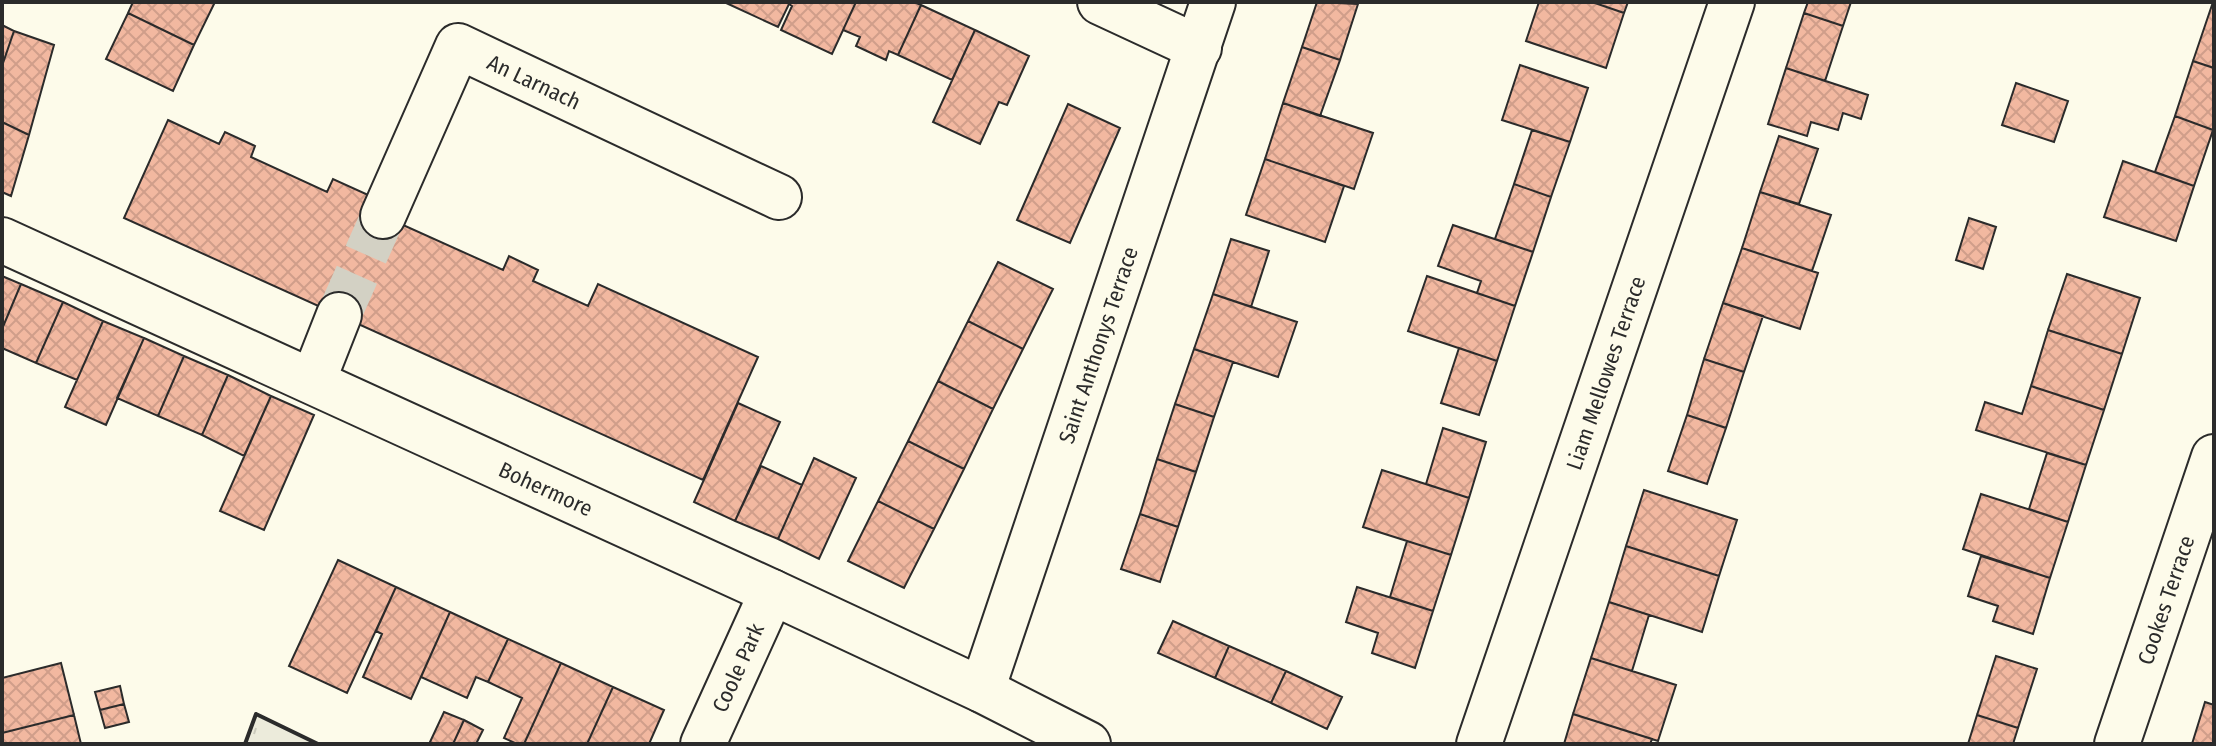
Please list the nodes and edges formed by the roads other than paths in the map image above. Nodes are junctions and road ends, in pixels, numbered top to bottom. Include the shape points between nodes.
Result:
1 (1100, 2) edge
2 (1213, 2) edge
3 (1732, 2) edge
4 (1199, 48) junction
5 (779, 197) dead end
6 (383, 216) tunnel mouth
7 (2, 240) edge
8 (339, 315) tunnel mouth
9 (313, 381) junction
10 (2214, 457) edge
11 (772, 592) junction
12 (982, 690) junction
13 (703, 744) edge
14 (1088, 744) edge
15 (1479, 744) edge
16 (2117, 744) edge

1 - 4 street
2 - 4 street, Saint Anthonys Terrace
3 - 15 street, Liam Mellowes Terrace
4 - 12 street, Saint Anthonys Terrace
5 - 6 street, An Larnach via 458,46
7 - 9 street, Bohermore
8 - 9 street
9 - 11 street, Bohermore
10 - 16 street, Cookes Terrace
11 - 12 street, Bohermore
11 - 13 street, Coole Park
12 - 14 street, Bohermore

